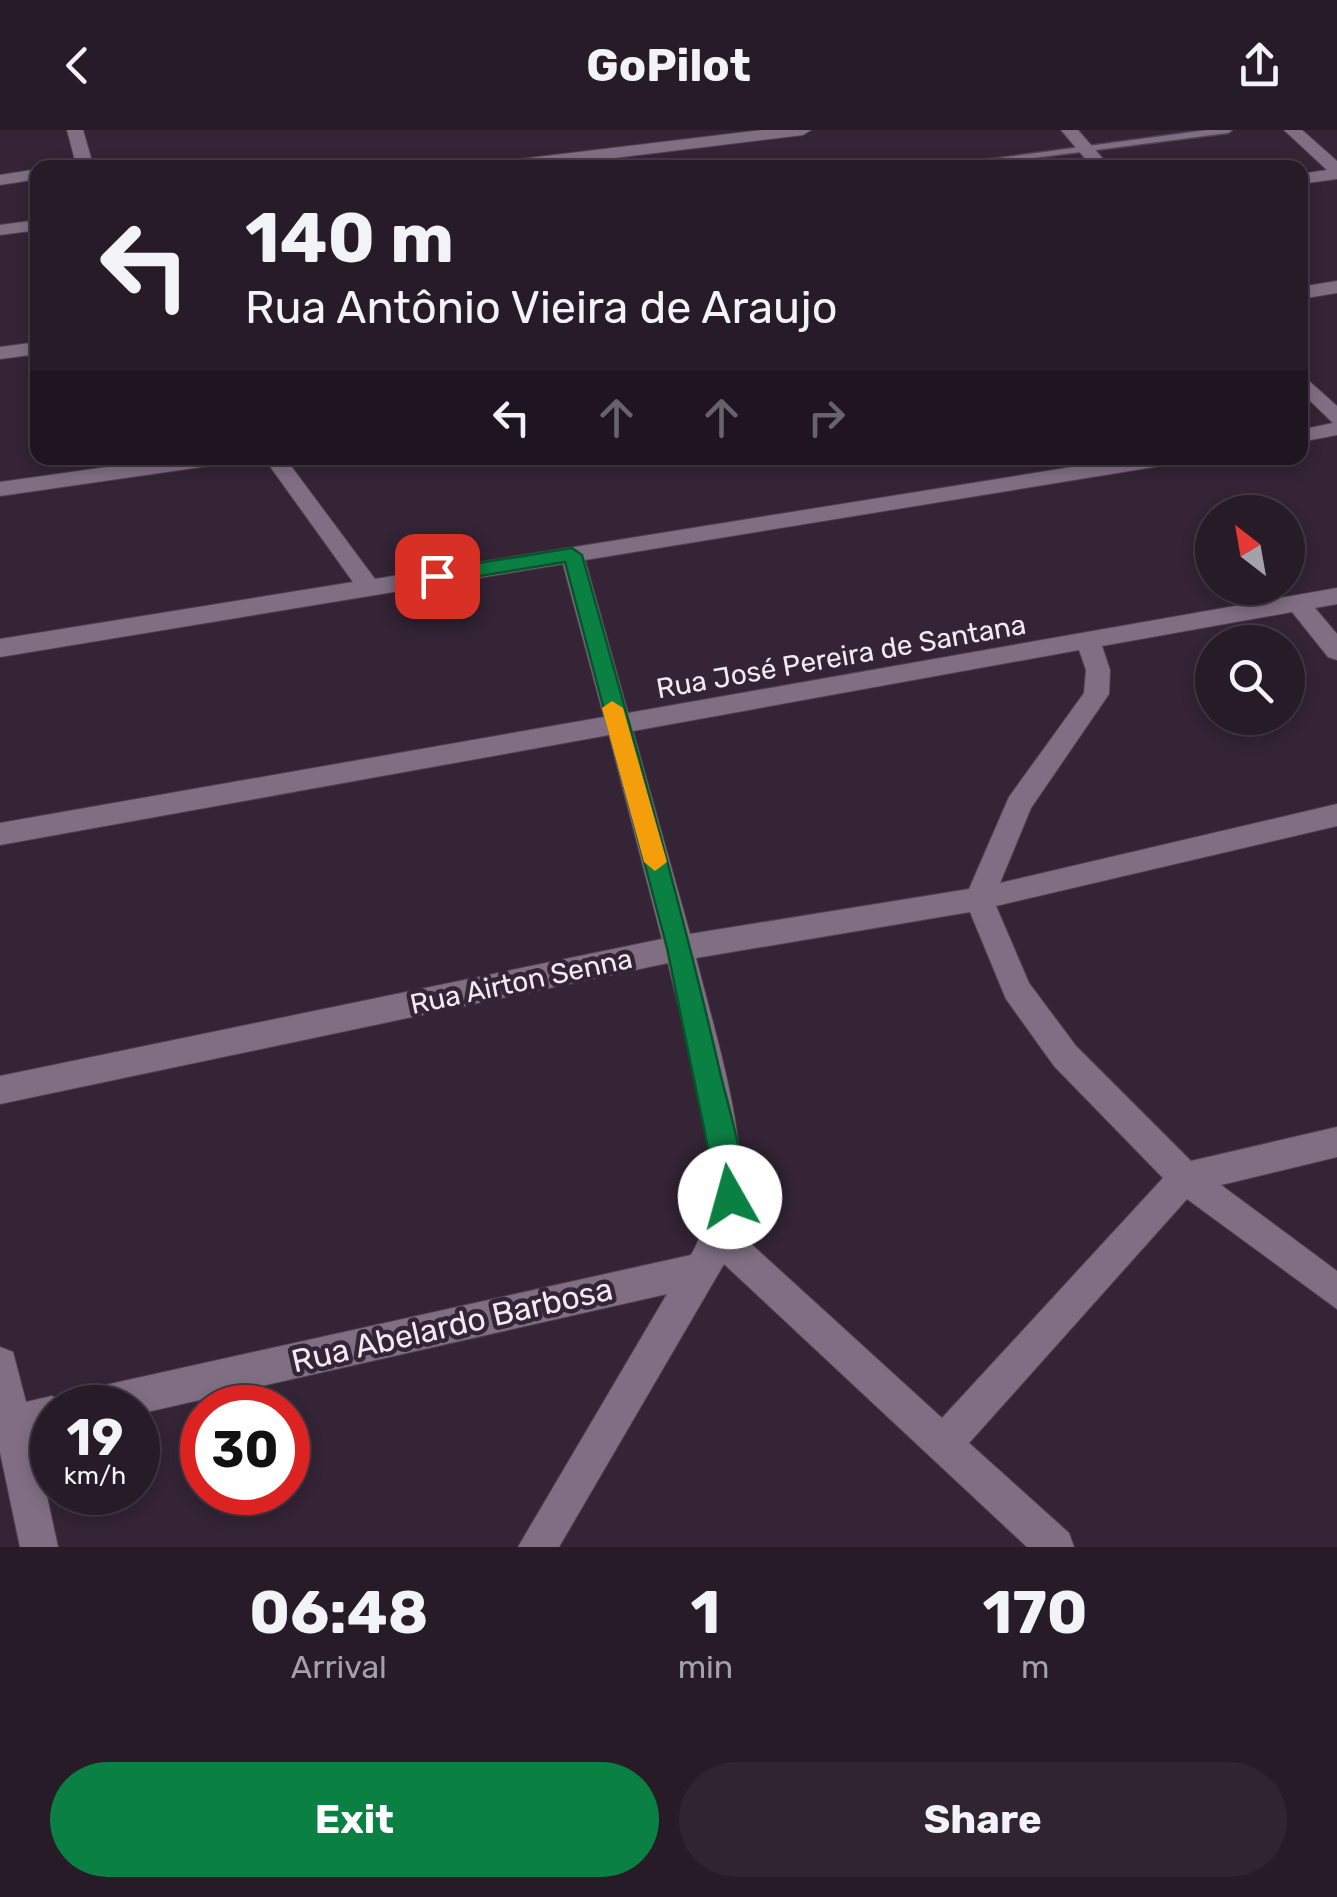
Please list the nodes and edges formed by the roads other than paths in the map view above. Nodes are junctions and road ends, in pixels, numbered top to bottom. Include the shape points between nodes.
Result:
1 (74, 130) edge
2 (637, 130) edge
3 (803, 130) edge
4 (1069, 130) edge
5 (1228, 130) edge
6 (1292, 130) edge
7 (768, 132) edge
8 (647, 148) junction
9 (1086, 148) junction
10 (82, 160) edge
11 (551, 160) edge
12 (653, 160) edge
13 (992, 160) edge
14 (1096, 160) edge
15 (1337, 172) edge
16 (30, 175) edge
17 (1308, 177) edge
18 (0, 180) edge
19 (30, 226) edge
20 (0, 230) edge
21 (1337, 287) edge
22 (1308, 291) edge
23 (30, 349) edge
24 (0, 353) edge
25 (1308, 387) edge
26 (1337, 418) edge
27 (1337, 430) edge
28 (1308, 435) edge
29 (166, 465) edge
30 (279, 465) edge
31 (1123, 465) edge
32 (0, 489) edge
33 (572, 555) junction
34 (369, 587) junction
35 (1337, 596) edge
36 (1305, 603) edge
37 (1294, 605) edge
38 (1301, 605) edge
39 (1088, 641) junction
40 (0, 648) edge
41 (1337, 650) edge
42 (617, 726) junction
43 (1337, 815) edge
44 (0, 834) edge
45 (978, 899) junction
46 (680, 948) junction
47 (0, 1090) edge
48 (1337, 1142) edge
49 (1185, 1178) junction
50 (712, 1254) junction
51 (1337, 1292) edge
52 (0, 1366) edge
53 (160, 1389) edge
54 (30, 1419) edge
55 (14, 1423) junction
56 (943, 1444) junction
57 (39, 1547) edge
58 (537, 1547) edge
59 (1055, 1547) edge

1 - 10 street
2 - 8 street
3 - 7 street
4 - 9 street
5 - 9 lane
6 - 15 street
7 - 8 street
8 - 11 street
8 - 12 street
9 - 13 lane
9 - 14 street
15 - 17 street
16 - 18 street
19 - 20 street
21 - 22 street
23 - 24 street
25 - 26 street
27 - 28 street
29 - 32 street
30 - 34 street
31 - 33 street
33 - 34 street
33 - 42 street
34 - 40 street
35 - 36 street, Rua José Pereira de Santana
37 - 39 street, Rua José Pereira de Santana
38 - 41 street
39 - 42 street, Rua José Pereira de Santana
39 - 45 street via 1098,670 1096,694 1018,804
42 - 44 street, Rua José Pereira de Santana
42 - 46 street
43 - 45 street, Rua Airton Senna
45 - 46 street, Rua Airton Senna
45 - 49 street via 1017,990 1065,1056
46 - 47 street, Rua Airton Senna
46 - 50 street via 730,1197
48 - 49 street
49 - 51 street
49 - 56 street
50 - 53 street, Rua Abelardo Barbosa
50 - 56 street
50 - 58 street
52 - 55 street
54 - 55 street
55 - 57 street
56 - 59 street

